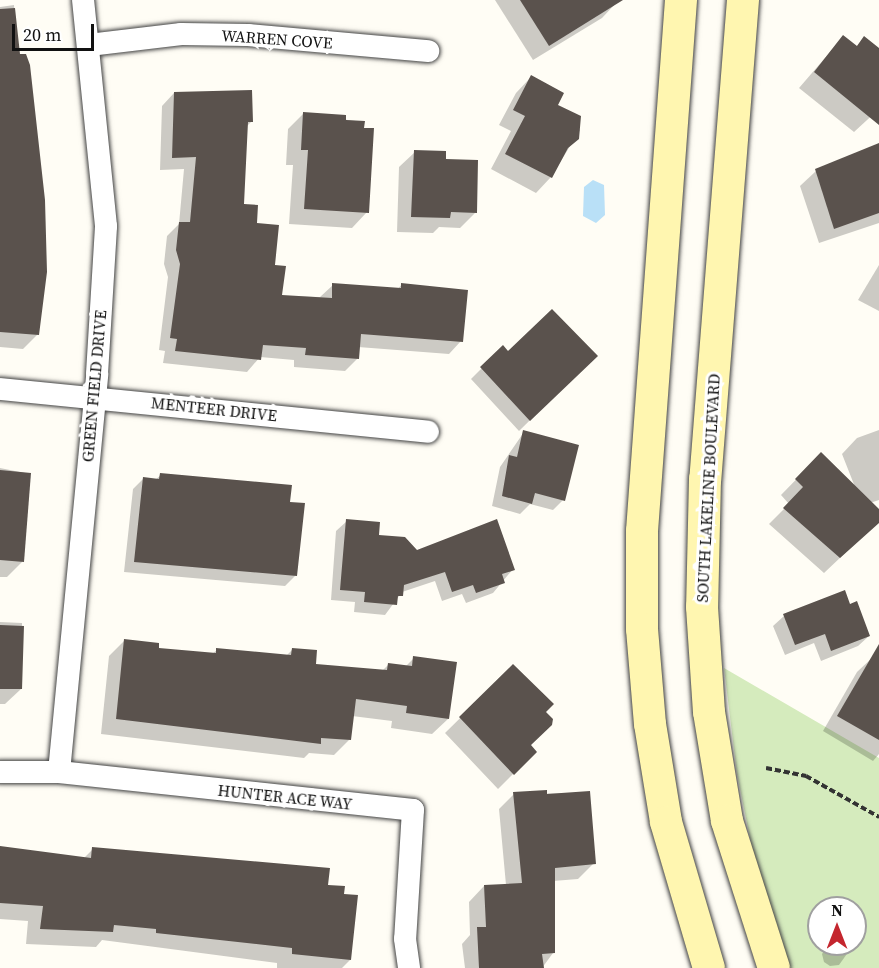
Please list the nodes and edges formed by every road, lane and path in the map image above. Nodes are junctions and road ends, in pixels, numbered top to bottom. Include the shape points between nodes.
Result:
1 (83, 0) edge
2 (681, 0) edge
3 (743, 0) edge
4 (90, 45) junction
5 (428, 51) dead end
6 (0, 389) edge
7 (93, 398) junction
8 (428, 432) dead end
9 (766, 768) dead end
10 (0, 772) edge
11 (58, 772) junction
12 (879, 817) edge
13 (409, 968) edge
14 (709, 968) edge
15 (774, 968) edge

1 - 4 street, GREEN FIELD DRIVE
2 - 14 main road via 642,531 642,629 650,724 666,822
3 - 15 main road, SOUTH LAKELINE BOULEVARD via 705,479 702,607 709,712 727,821
4 - 5 street, WARREN COVE via 181,34 248,35
4 - 7 street, GREEN FIELD DRIVE via 106,226
6 - 7 street, MENTEER DRIVE
7 - 8 street, MENTEER DRIVE
7 - 11 street, GREEN FIELD DRIVE
9 - 12 path via 806,776
10 - 11 street, HUNTER ACE WAY
11 - 13 street, HUNTER ACE WAY via 413,810 405,939

